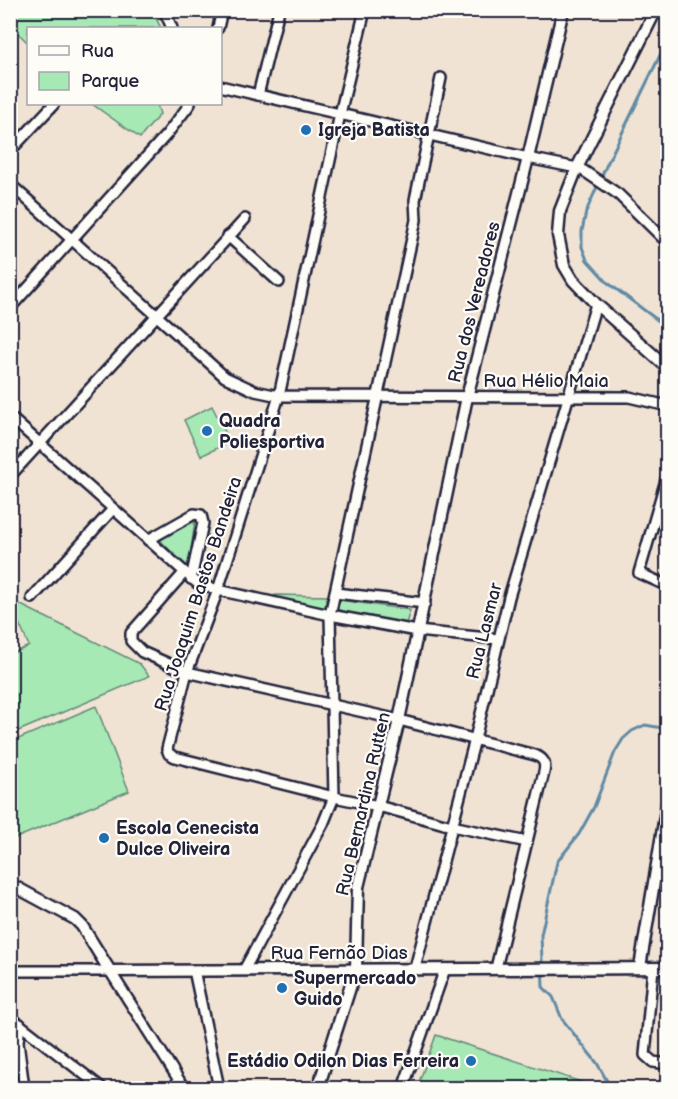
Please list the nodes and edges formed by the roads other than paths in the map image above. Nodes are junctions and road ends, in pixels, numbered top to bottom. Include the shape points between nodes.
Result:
1 (165, 10) edge
2 (222, 10) edge
3 (279, 10) edge
4 (365, 10) edge
5 (563, 10) edge
6 (656, 10) edge
7 (172, 27) edge
8 (218, 27) edge
9 (441, 78) dead end
10 (222, 86) edge
11 (258, 95) junction
12 (53, 105) edge
13 (189, 105) edge
14 (340, 114) junction
15 (428, 134) junction
16 (10, 151) edge
17 (528, 158) junction
18 (580, 169) junction
19 (10, 184) edge
20 (245, 219) dead end
21 (228, 236) junction
22 (72, 239) junction
23 (668, 243) edge
24 (279, 282) dead end
25 (596, 304) junction
26 (10, 308) edge
27 (158, 315) junction
28 (668, 368) edge
29 (279, 396) junction
30 (376, 397) junction
31 (467, 397) junction
32 (570, 397) junction
33 (668, 406) edge
34 (10, 417) edge
35 (40, 443) junction
36 (668, 473) edge
37 (10, 476) edge
38 (113, 509) junction
39 (148, 540) junction
40 (188, 576) junction
41 (668, 586) edge
42 (218, 590) junction
43 (335, 593) junction
44 (32, 598) dead end
45 (424, 603) junction
46 (330, 615) junction
47 (417, 631) junction
48 (498, 639) junction
49 (187, 672) junction
50 (331, 705) junction
51 (399, 720) junction
52 (475, 740) junction
53 (334, 798) junction
54 (668, 798) edge
55 (378, 806) junction
56 (452, 826) junction
57 (526, 842) junction
58 (10, 884) edge
59 (640, 967) junction
60 (415, 968) junction
61 (496, 968) junction
62 (653, 968) junction
63 (668, 968) edge
64 (356, 969) junction
65 (445, 969) junction
66 (194, 970) junction
67 (244, 970) junction
68 (10, 971) edge
69 (110, 971) junction
70 (10, 1017) edge
71 (20, 1024) junction
72 (668, 1064) edge
73 (24, 1089) edge
74 (102, 1089) edge
75 (184, 1089) edge
76 (219, 1089) edge
77 (318, 1089) edge
78 (403, 1089) edge

1 - 7 street
2 - 8 street
3 - 11 street
4 - 14 street, Rua Joaquim Bastos Bandeira
5 - 17 street, Rua dos Vereadores
6 - 18 street
9 - 15 street
10 - 11 street
11 - 14 street
12 - 16 street
13 - 22 street
14 - 15 street
14 - 29 street, Rua Joaquim Bastos Bandeira
15 - 17 street
15 - 30 street via 415,200 416,220
17 - 18 street
17 - 31 street, Rua dos Vereadores
18 - 23 street via 618,194
18 - 25 street via 560,211 560,251 573,280
19 - 22 street, Rua Hélio Maia
20 - 21 street
21 - 24 street
21 - 27 street
22 - 26 street
22 - 27 street, Rua Hélio Maia
25 - 28 street
25 - 32 street, Rua Lasmar
27 - 29 street, Rua Hélio Maia via 225,377 255,391
27 - 35 street
29 - 30 street, Rua Hélio Maia
29 - 42 street, Rua Joaquim Bastos Bandeira
30 - 31 street, Rua Hélio Maia
30 - 43 street
31 - 32 street, Rua Hélio Maia
31 - 45 street, Rua dos Vereadores
32 - 33 street, Rua Hélio Maia via 629,397
32 - 48 street, Rua Lasmar
34 - 35 street
35 - 37 street
35 - 38 street
36 - 41 street via 639,573
38 - 39 street
38 - 44 street
39 - 40 street
39 - 40 street via 194,514 201,515 203,523
40 - 42 street
40 - 49 street via 134,627 130,637 142,651
42 - 46 street
42 - 49 street, Rua Joaquim Bastos Bandeira
43 - 45 street
43 - 46 street
45 - 47 street, Rua dos Vereadores
46 - 47 street
46 - 50 street
47 - 48 street
47 - 51 street, Rua Bernardina Rutten
48 - 52 street, Rua Lasmar
49 - 50 street
49 - 53 street, Rua Joaquim Bastos Bandeira via 167,749 172,756
50 - 51 street
50 - 53 street
51 - 52 street
51 - 55 street, Rua Bernardina Rutten
52 - 56 street, Rua Lasmar
52 - 57 street via 543,760
53 - 55 street
53 - 67 street
54 - 59 street
55 - 56 street
55 - 64 street, Rua Bernardina Rutten via 358,887
56 - 57 street
56 - 60 street, Rua Lasmar
57 - 61 street
58 - 69 street via 75,919
59 - 61 street, Rua Fernão Dias
59 - 62 street, Rua Fernão Dias
60 - 64 street, Rua Fernão Dias
60 - 65 street, Rua Fernão Dias
61 - 65 street, Rua Fernão Dias
62 - 63 street, Rua Fernão Dias
62 - 72 street via 645,1055 653,1062
64 - 67 street, Rua Fernão Dias
64 - 77 street, Rua Bernardina Rutten
65 - 78 street
66 - 67 street, Rua Fernão Dias
66 - 69 street, Rua Fernão Dias
66 - 76 street
68 - 69 street, Rua Fernão Dias
69 - 75 street
70 - 71 street
71 - 73 street via 18,1042
71 - 74 street

